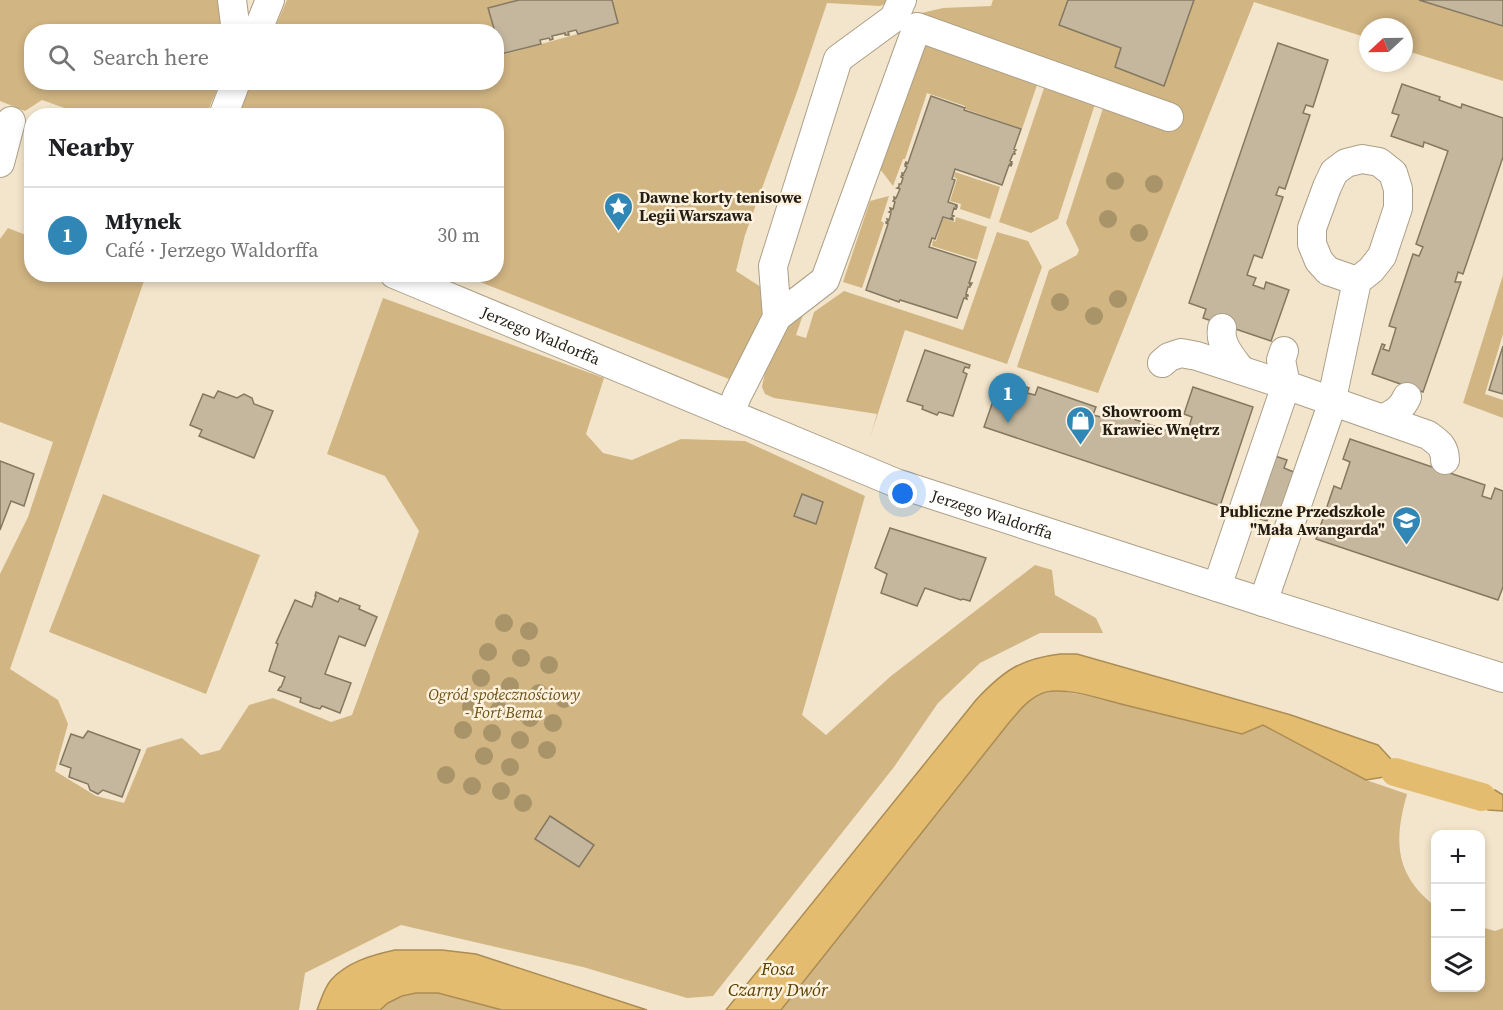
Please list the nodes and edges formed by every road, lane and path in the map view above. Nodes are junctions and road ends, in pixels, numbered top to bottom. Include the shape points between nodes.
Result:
1 (232, 0) edge
2 (270, 0) edge
3 (902, 0) edge
4 (235, 24) edge
5 (260, 24) edge
6 (233, 90) edge
7 (226, 108) edge
8 (1169, 117) dead end
9 (14, 122) edge
10 (0, 163) edge
11 (1358, 281) dead end
12 (413, 282) edge
13 (777, 317) junction
14 (1222, 328) dead end
15 (1284, 351) dead end
16 (1162, 363) dead end
17 (1241, 370) junction
18 (1286, 385) junction
19 (1407, 397) dead end
20 (1332, 401) junction
21 (730, 414) junction
22 (1383, 419) junction
23 (1445, 460) dead end
24 (1217, 587) junction
25 (1263, 602) junction
26 (1503, 678) edge

1 - 4 street
2 - 5 street
3 - 13 street via 894,18 838,59 773,266
6 - 7 street
8 - 13 street via 917,27 825,280
9 - 10 street
11 - 20 street
12 - 21 street, Jerzego Waldorffa
13 - 21 street
14 - 17 street via 1224,344
15 - 18 street via 1281,360
16 - 17 street via 1181,353
17 - 18 street
18 - 20 street
18 - 24 street
19 - 22 street via 1403,406
20 - 22 street
20 - 25 street
21 - 24 street, Jerzego Waldorffa via 896,483
22 - 23 street via 1428,435 1441,444
24 - 25 street, Jerzego Waldorffa
25 - 26 street, Jerzego Waldorffa

